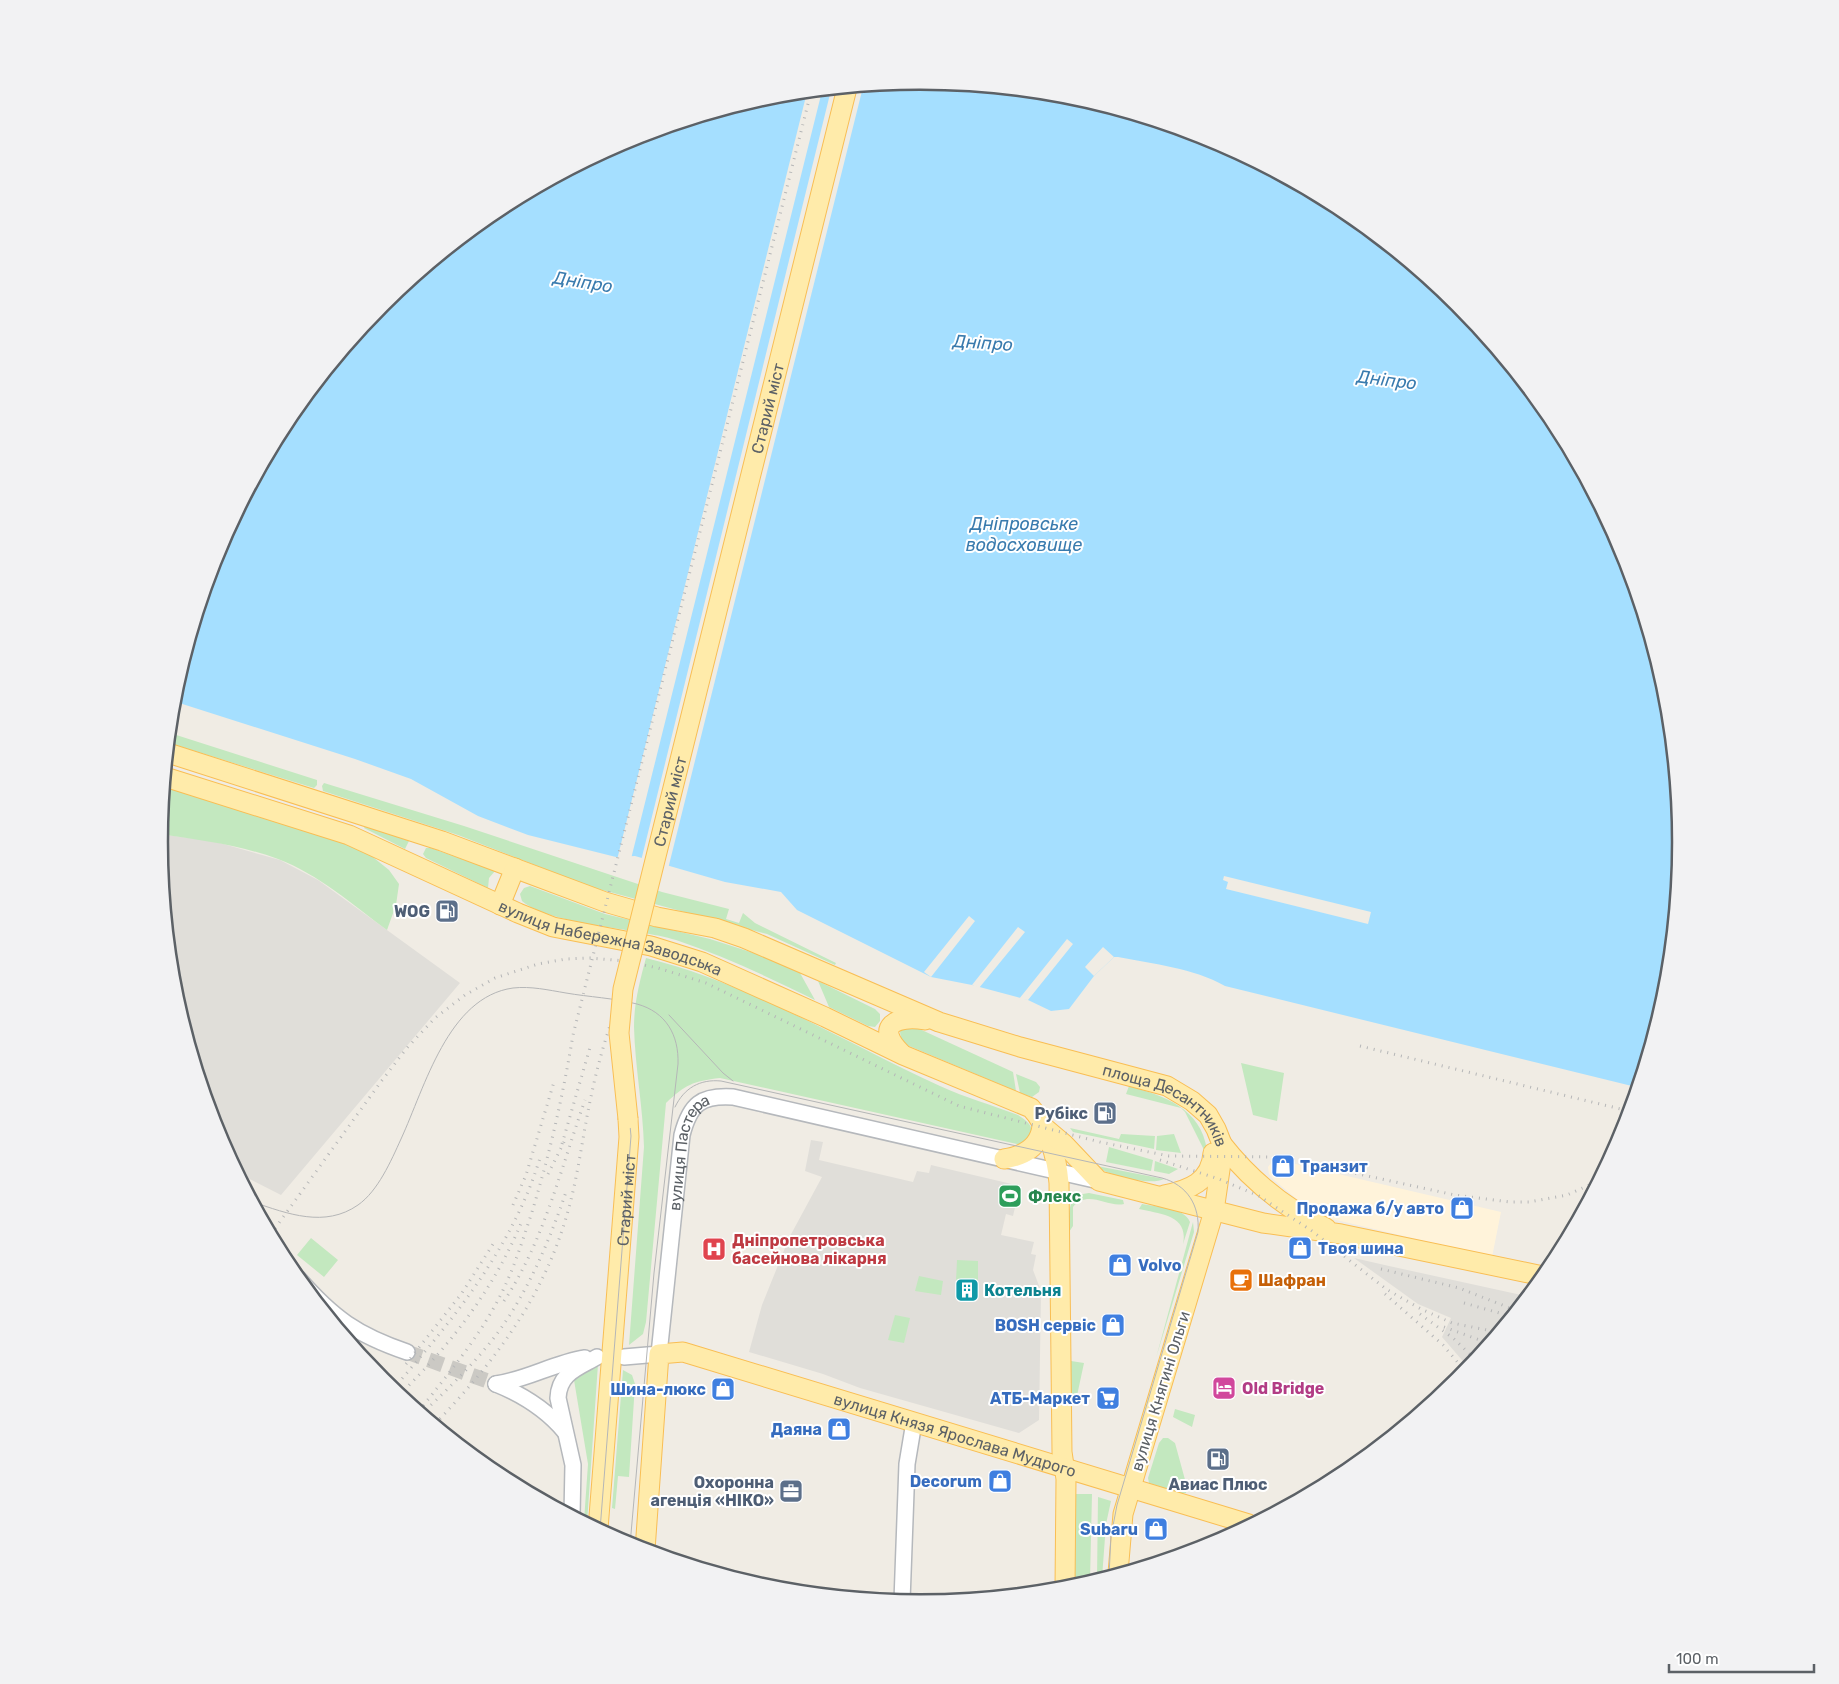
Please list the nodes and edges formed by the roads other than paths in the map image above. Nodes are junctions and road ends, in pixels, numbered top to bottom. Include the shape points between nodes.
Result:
1 (846, 94) edge
2 (173, 755) edge
3 (171, 778) edge
4 (442, 841) junction
5 (409, 863) junction
6 (515, 868) junction
7 (500, 905) junction
8 (939, 1022) junction
9 (1020, 1047) joint
10 (903, 1056) junction
11 (1208, 1115) junction
12 (1042, 1126) junction
13 (1222, 1144) junction
14 (1004, 1159) junction
15 (1058, 1171) junction
16 (1099, 1181) junction
17 (1162, 1196) junction
18 (1214, 1211) junction
19 (1341, 1234) junction
20 (1535, 1274) edge
21 (336, 1316) edge
22 (408, 1352) tunnel mouth
23 (659, 1354) junction
24 (624, 1357) dead end
25 (914, 1422) junction
26 (565, 1433) junction
27 (1064, 1468) junction
28 (1130, 1489) junction
29 (572, 1508) edge
30 (599, 1521) edge
31 (1240, 1521) edge
32 (646, 1542) edge
33 (1118, 1567) edge
34 (1065, 1580) edge
35 (902, 1593) edge

1 - 30 main road, Старий міст, bridge via 623,990 619,1033 629,1137
2 - 4 main road, вулиця Набережна Заводська
3 - 5 main road, вулиця Набережна Заводська via 349,835
4 - 5 main road via 420,846
4 - 6 main road, вулиця Набережна Заводська
5 - 7 main road, вулиця Набережна Заводська
6 - 7 main road
6 - 8 main road, вулиця Набережна Заводська via 606,902 744,938
7 - 10 main road, вулиця Набережна Заводська via 553,927 651,946 702,962 826,1017
8 - 9 main road, вулиця Набережна Заводська
8 - 10 main road via 909,1018 894,1022 888,1036
9 - 11 main road, площа Десантників via 1167,1086
10 - 12 main road, вулиця Набережна Заводська via 1031,1108
11 - 13 main road, площа Десантників
11 - 17 main road via 1214,1146 1207,1175 1186,1191
12 - 14 main road via 1041,1135 1031,1149
12 - 15 main road
12 - 16 main road
13 - 18 main road, площа Десантників
13 - 19 main road via 1250,1177 1273,1196 1309,1219
14 - 15 street, вулиця Пастера
14 - 23 street, вулиця Пастера via 734,1097 704,1099 693,1108 682,1135
15 - 16 street, вулиця Пастера
15 - 27 main road
16 - 17 main road
17 - 18 main road
18 - 19 main road via 1263,1223
18 - 28 main road, вулиця Княгині Ольги
19 - 20 main road
21 - 22 street via 375,1341
23 - 24 street
23 - 25 main road, вулиця Князя Ярослава Мудрого via 682,1352
23 - 32 main road, вулиця Пастера
25 - 27 main road, вулиця Князя Ярослава Мудрого
25 - 35 street via 907,1464
26 - 26 street via 551,1416 531,1401 496,1384 559,1364 597,1357 573,1369 561,1381 558,1398
26 - 29 street via 573,1465
27 - 28 main road, вулиця Князя Ярослава Мудрого
27 - 34 main road
28 - 31 main road, вулиця Князя Ярослава Мудрого
28 - 33 main road, вулиця Княгині Ольги via 1120,1529

